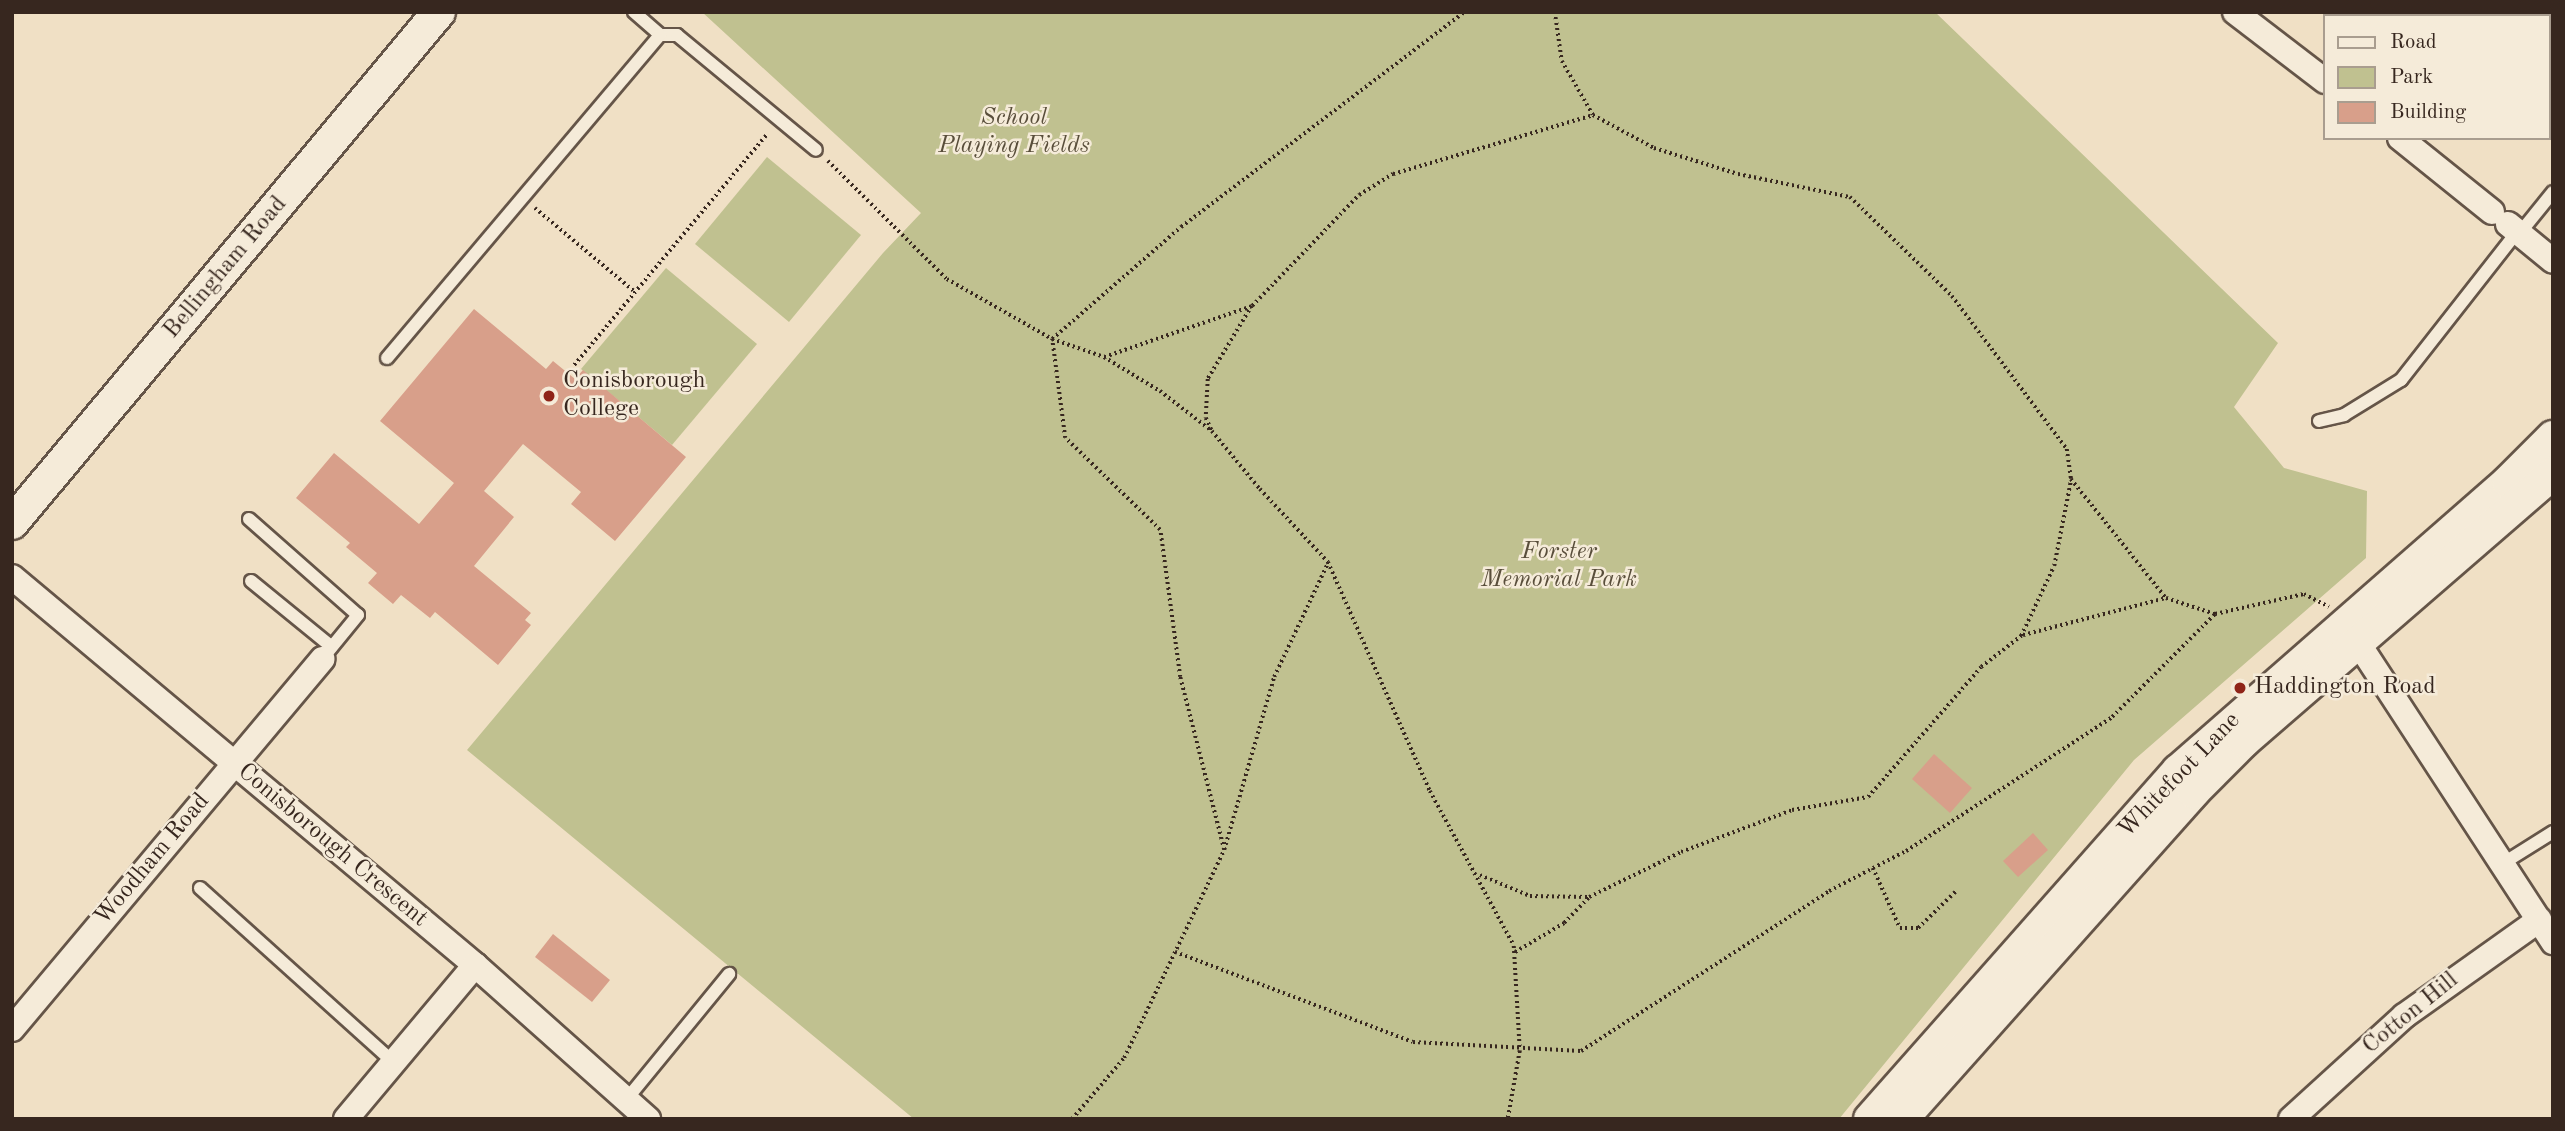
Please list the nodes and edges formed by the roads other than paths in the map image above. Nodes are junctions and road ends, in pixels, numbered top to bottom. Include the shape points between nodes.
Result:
1 (439, 12) edge
2 (634, 12) edge
3 (2235, 12) edge
4 (660, 34) junction
5 (2324, 80) edge
6 (2403, 140) edge
7 (816, 150) road end
8 (2553, 192) edge
9 (2509, 225) junction
10 (2553, 261) edge
11 (387, 358) dead end
12 (2319, 421) dead end
13 (2553, 437) edge
14 (2553, 473) edge
15 (249, 519) dead end
16 (12, 523) edge
17 (12, 577) edge
18 (251, 581) dead end
19 (2344, 624) junction
20 (327, 653) junction
21 (234, 763) junction
22 (2553, 832) edge
23 (2502, 864) junction
24 (200, 888) dead end
25 (2539, 920) junction
26 (2553, 942) edge
27 (475, 965) junction
28 (729, 974) dead end
29 (12, 1029) edge
30 (393, 1062) junction
31 (626, 1100) junction
32 (346, 1119) edge
33 (648, 1119) edge
34 (1870, 1119) edge
35 (1902, 1119) edge
36 (2291, 1119) edge

1 - 16 street, Bellingham Road
2 - 4 lane
3 - 5 street
4 - 7 lane via 677,36
4 - 11 lane
6 - 9 street
8 - 9 lane
9 - 10 street
9 - 12 lane via 2401,380 2344,415
13 - 19 street, Whitefoot Lane via 2498,491
14 - 19 street, Whitefoot Lane
15 - 20 lane via 354,608 358,615
17 - 21 street, Conisborough Crescent
18 - 20 lane
19 - 23 street
19 - 34 street, Whitefoot Lane via 2178,771
19 - 35 street, Whitefoot Lane
20 - 21 street, Woodham Road
21 - 27 street, Conisborough Crescent
21 - 29 street, Woodham Road
22 - 23 lane
23 - 25 street
24 - 30 lane
25 - 26 street
25 - 36 street, Cotton Hill via 2404,1016
27 - 30 street
27 - 31 street, Conisborough Crescent
28 - 31 lane
30 - 32 street
31 - 33 street, Conisborough Crescent

